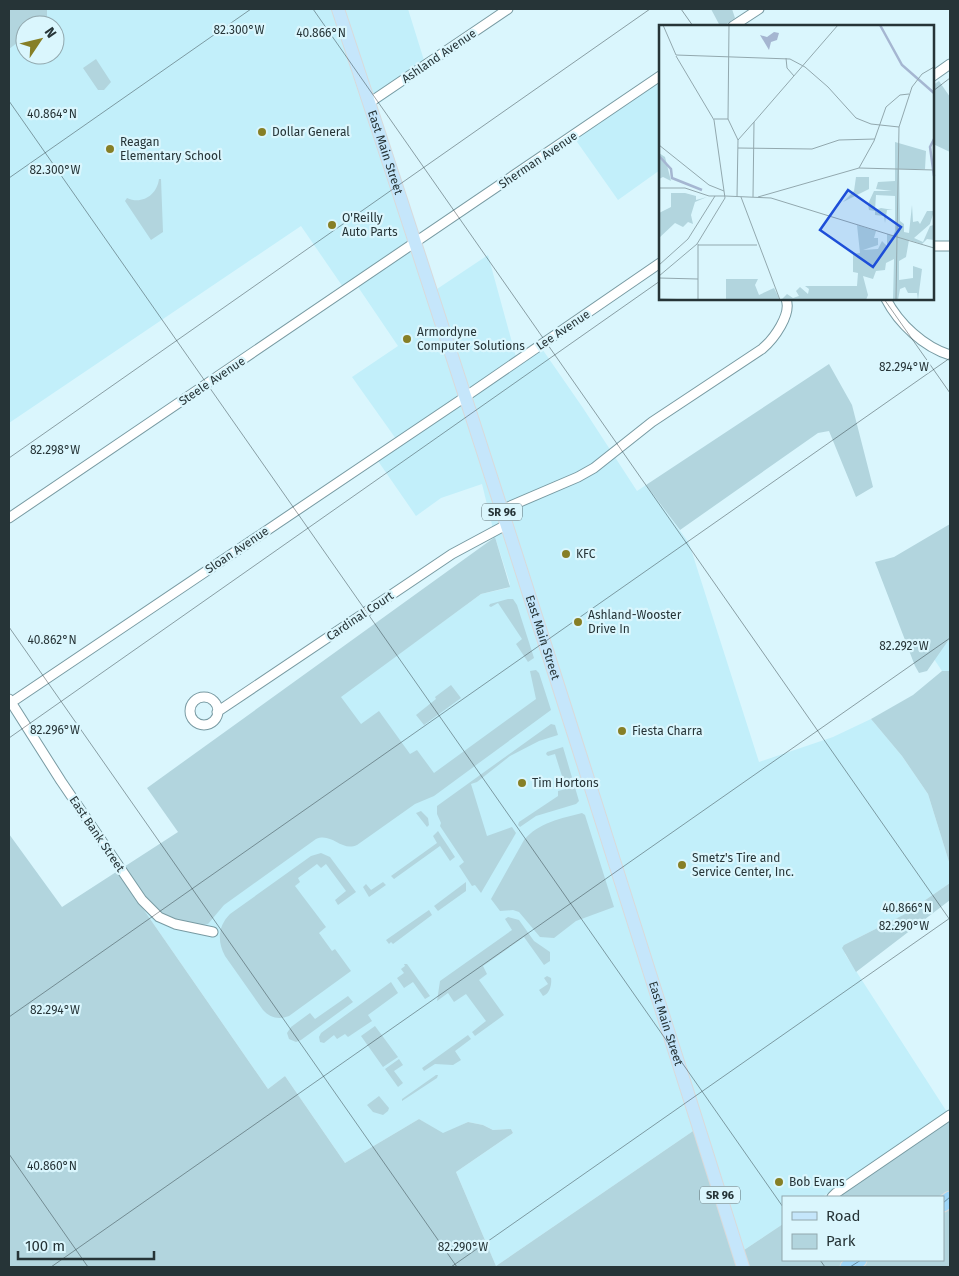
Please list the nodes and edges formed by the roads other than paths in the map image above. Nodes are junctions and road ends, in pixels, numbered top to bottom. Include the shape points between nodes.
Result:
1 (338, 9) edge
2 (508, 9) edge
3 (759, 9) edge
4 (735, 25) edge
5 (950, 64) edge
6 (934, 75) edge
7 (659, 77) edge
8 (369, 103) junction
9 (415, 244) junction
10 (934, 246) edge
11 (950, 246) edge
12 (659, 264) edge
13 (786, 300) edge
14 (887, 300) edge
15 (950, 356) edge
16 (465, 397) junction
17 (502, 510) junction
18 (9, 518) edge
19 (506, 525) junction
20 (9, 702) edge
21 (217, 712) dead end
22 (213, 932) dead end
23 (950, 1115) edge
24 (833, 1196) edge
25 (743, 1267) edge

1 - 8 main road, East Main Street / SR 96
2 - 8 street, Ashland Avenue
3 - 4 street
5 - 6 street
7 - 9 street, Sherman Avenue
8 - 9 main road, East Main Street / SR 96
9 - 16 main road, East Main Street / SR 96
9 - 18 street, Steele Avenue
10 - 11 street
12 - 16 street, Lee Avenue
13 - 17 street via 786,317 762,349 652,422 594,468
14 - 15 street via 914,334
16 - 17 main road, East Main Street / SR 96
16 - 20 street, Sloan Avenue
17 - 19 main road, East Main Street / SR 96
19 - 21 street, Cardinal Court via 452,554
19 - 25 main road, East Main Street / SR 96 via 598,804
20 - 22 street, East Bank Street via 142,900 159,917 174,924
23 - 24 street

